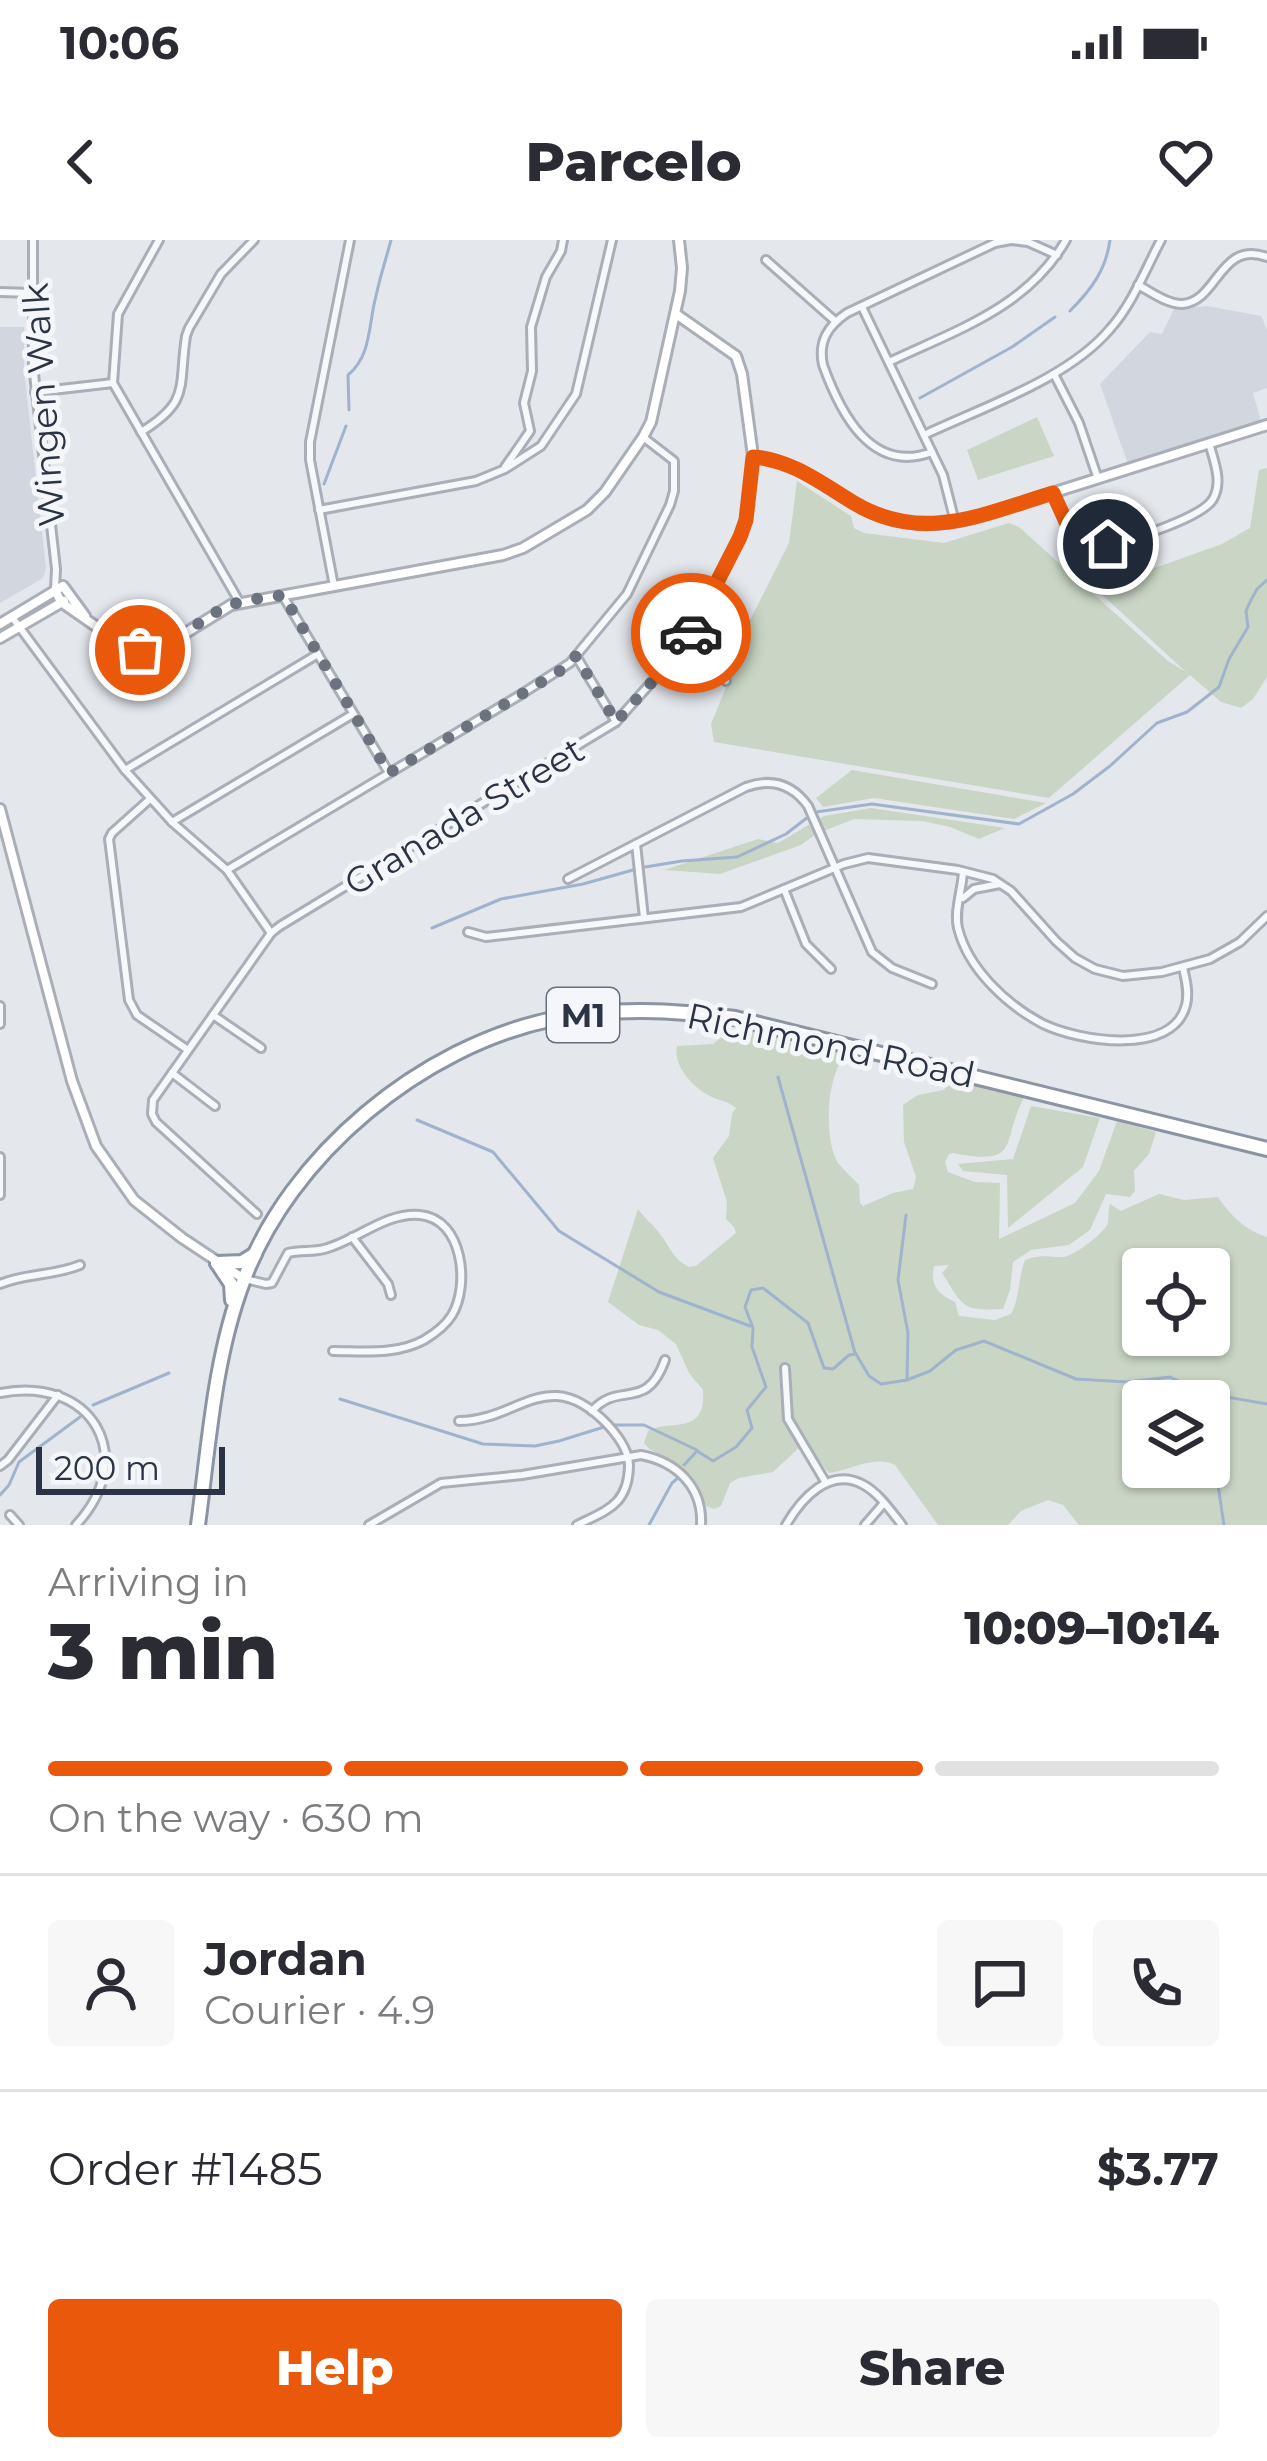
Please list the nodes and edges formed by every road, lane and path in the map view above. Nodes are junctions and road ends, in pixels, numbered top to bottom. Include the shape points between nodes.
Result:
1 (33, 240) edge
2 (159, 240) edge
3 (254, 240) edge
4 (350, 240) edge
5 (563, 240) edge
6 (612, 240) edge
7 (679, 240) edge
8 (1011, 240) edge
9 (1066, 240) edge
10 (1161, 240) edge
11 (1057, 255) junction
12 (1267, 257) edge
13 (766, 260) dead end
14 (1138, 285) junction
15 (0, 292) edge
16 (33, 293) junction
17 (862, 307) junction
18 (676, 314) junction
19 (835, 322) junction
20 (694, 325) junction
21 (671, 332) junction
22 (889, 362) junction
23 (1054, 374) junction
24 (113, 382) junction
25 (35, 392) junction
26 (1267, 424) edge
27 (141, 432) junction
28 (924, 435) junction
29 (644, 437) junction
30 (1209, 443) junction
31 (932, 452) junction
32 (753, 457) junction
33 (503, 470) junction
34 (1098, 479) junction
35 (1053, 493) junction
36 (320, 510) junction
37 (955, 522) junction
38 (334, 586) junction
39 (59, 588) junction
40 (283, 595) junction
41 (66, 600) junction
42 (241, 603) junction
43 (12, 617) junction
44 (0, 624) edge
45 (20, 627) junction
46 (0, 638) edge
47 (683, 647) junction
48 (318, 654) junction
49 (576, 656) junction
50 (726, 681) dead end
51 (353, 714) junction
52 (616, 722) junction
53 (125, 770) junction
54 (389, 773) junction
55 (150, 799) junction
56 (0, 809) edge
57 (172, 822) junction
58 (635, 844) junction
59 (834, 868) junction
60 (227, 870) junction
61 (963, 871) junction
62 (568, 879) dead end
63 (1002, 884) junction
64 (784, 890) junction
65 (960, 900) junction
66 (1267, 916) edge
67 (644, 918) junction
68 (468, 932) dead end
69 (271, 933) junction
70 (1184, 968) junction
71 (831, 969) dead end
72 (932, 984) dead end
73 (0, 1006) edge
74 (213, 1015) junction
75 (0, 1024) edge
76 (261, 1048) dead end
77 (188, 1051) junction
78 (172, 1073) junction
79 (215, 1106) dead end
80 (1267, 1148) edge
81 (0, 1157) edge
82 (0, 1195) edge
83 (257, 1214) dead end
84 (352, 1237) junction
85 (255, 1254) junction
86 (218, 1263) junction
87 (80, 1264) dead end
88 (244, 1279) junction
89 (0, 1284) edge
90 (391, 1295) dead end
91 (229, 1325) junction
92 (333, 1351) dead end
93 (665, 1360) dead end
94 (785, 1368) dead end
95 (0, 1393) edge
96 (58, 1395) junction
97 (592, 1411) junction
98 (459, 1421) dead end
99 (628, 1455) junction
100 (0, 1466) edge
101 (826, 1483) junction
102 (884, 1503) junction
103 (10, 1515) dead end
104 (384, 1521) edge
105 (79, 1522) edge
106 (19, 1525) edge
107 (92, 1525) edge
108 (198, 1525) edge
109 (369, 1525) edge
110 (577, 1525) edge
111 (701, 1525) edge
112 (786, 1525) edge
113 (865, 1525) edge
114 (902, 1525) edge

1 - 16 street, Wingen Walk
2 - 24 street via 119,309
3 - 27 street via 221,274 185,336 177,402
4 - 36 street via 310,442
5 - 33 street via 530,332 530,430
6 - 33 street via 576,394 541,446
7 - 18 street
8 - 11 street
8 - 17 street
9 - 11 street
10 - 14 street
11 - 22 street via 1017,298
12 - 14 street via 1251,248 1229,251 1188,303
13 - 19 street
14 - 23 street via 1109,331
15 - 16 street
16 - 25 street, Wingen Walk
17 - 19 street
17 - 22 street
18 - 20 street, Granada Street
18 - 21 street
19 - 31 street via 821,355 855,429 897,458
20 - 21 street
20 - 32 street, Granada Street via 740,363
21 - 29 street
22 - 28 street
23 - 28 street
23 - 34 street
24 - 25 street
24 - 27 street
25 - 39 street, Wingen Walk
26 - 30 street
27 - 42 street
28 - 31 street
29 - 38 street via 596,503 523,548
29 - 49 street via 674,461 670,505 626,595
30 - 34 street
30 - 35 street via 1218,484 1212,501 1192,517 1117,542 1071,533
31 - 37 street
32 - 37 street via 788,464 880,516
32 - 47 street, Granada Street via 740,537
33 - 36 street
34 - 35 street
35 - 37 street
36 - 38 street
38 - 40 street
39 - 41 street
39 - 43 street
40 - 42 street
40 - 48 street
41 - 42 street via 117,641 148,650
41 - 45 street
43 - 44 street
43 - 45 street
45 - 46 street
45 - 53 street
47 - 50 street
47 - 52 street, Granada Street
48 - 51 street
48 - 53 street
49 - 52 street
49 - 54 street
51 - 54 street
51 - 57 street
52 - 69 street, Granada Street
53 - 55 street
54 - 60 street
55 - 57 street
55 - 77 street via 109,839 129,1000 137,1015
56 - 86 street via 96,1146 134,1200
57 - 60 street
58 - 59 street via 746,787 772,782 804,799
58 - 62 street
58 - 67 street
59 - 61 street via 868,858
59 - 64 street
59 - 72 street via 872,952
60 - 69 street
61 - 63 street
61 - 65 street
63 - 65 street
63 - 70 street via 1065,950 1095,969 1138,976
64 - 67 street via 741,907
64 - 71 street via 806,944
65 - 70 street via 958,928 969,954 1016,1007 1056,1030 1105,1040 1168,1031 1186,1006
66 - 70 street via 1230,949
67 - 68 street via 487,937
69 - 74 street, Granada Street
73 - 75 street
74 - 76 street
74 - 77 street, Granada Street
77 - 78 street, Granada Street
78 - 79 street
78 - 83 street, Granada Street via 153,1100 156,1122
80 - 85 highway, Richmond Road / M1 via 735,1018 603,1012 512,1030 410,1079 320,1159
81 - 82 street
84 - 88 street via 288,1253 272,1282
84 - 90 street
84 - 92 street via 408,1216 442,1225 458,1253 457,1303 449,1320 419,1342
85 - 86 highway
85 - 88 highway, Richmond Road / M1
86 - 88 street
86 - 91 highway via 233,1292
87 - 89 street
88 - 91 highway, Richmond Road / M1
91 - 108 highway, Richmond Road / M1
93 - 97 street via 648,1389 604,1399
94 - 101 street via 788,1419
95 - 96 street
96 - 100 street
96 - 105 street via 92,1420 105,1453 98,1498
97 - 98 street via 541,1395
97 - 99 street
99 - 104 street via 448,1481
99 - 110 street via 618,1502
99 - 111 street via 660,1459 685,1476 698,1496
101 - 102 street via 855,1481
101 - 112 street
102 - 113 street
102 - 114 street
103 - 106 street
104 - 109 street
105 - 107 street

